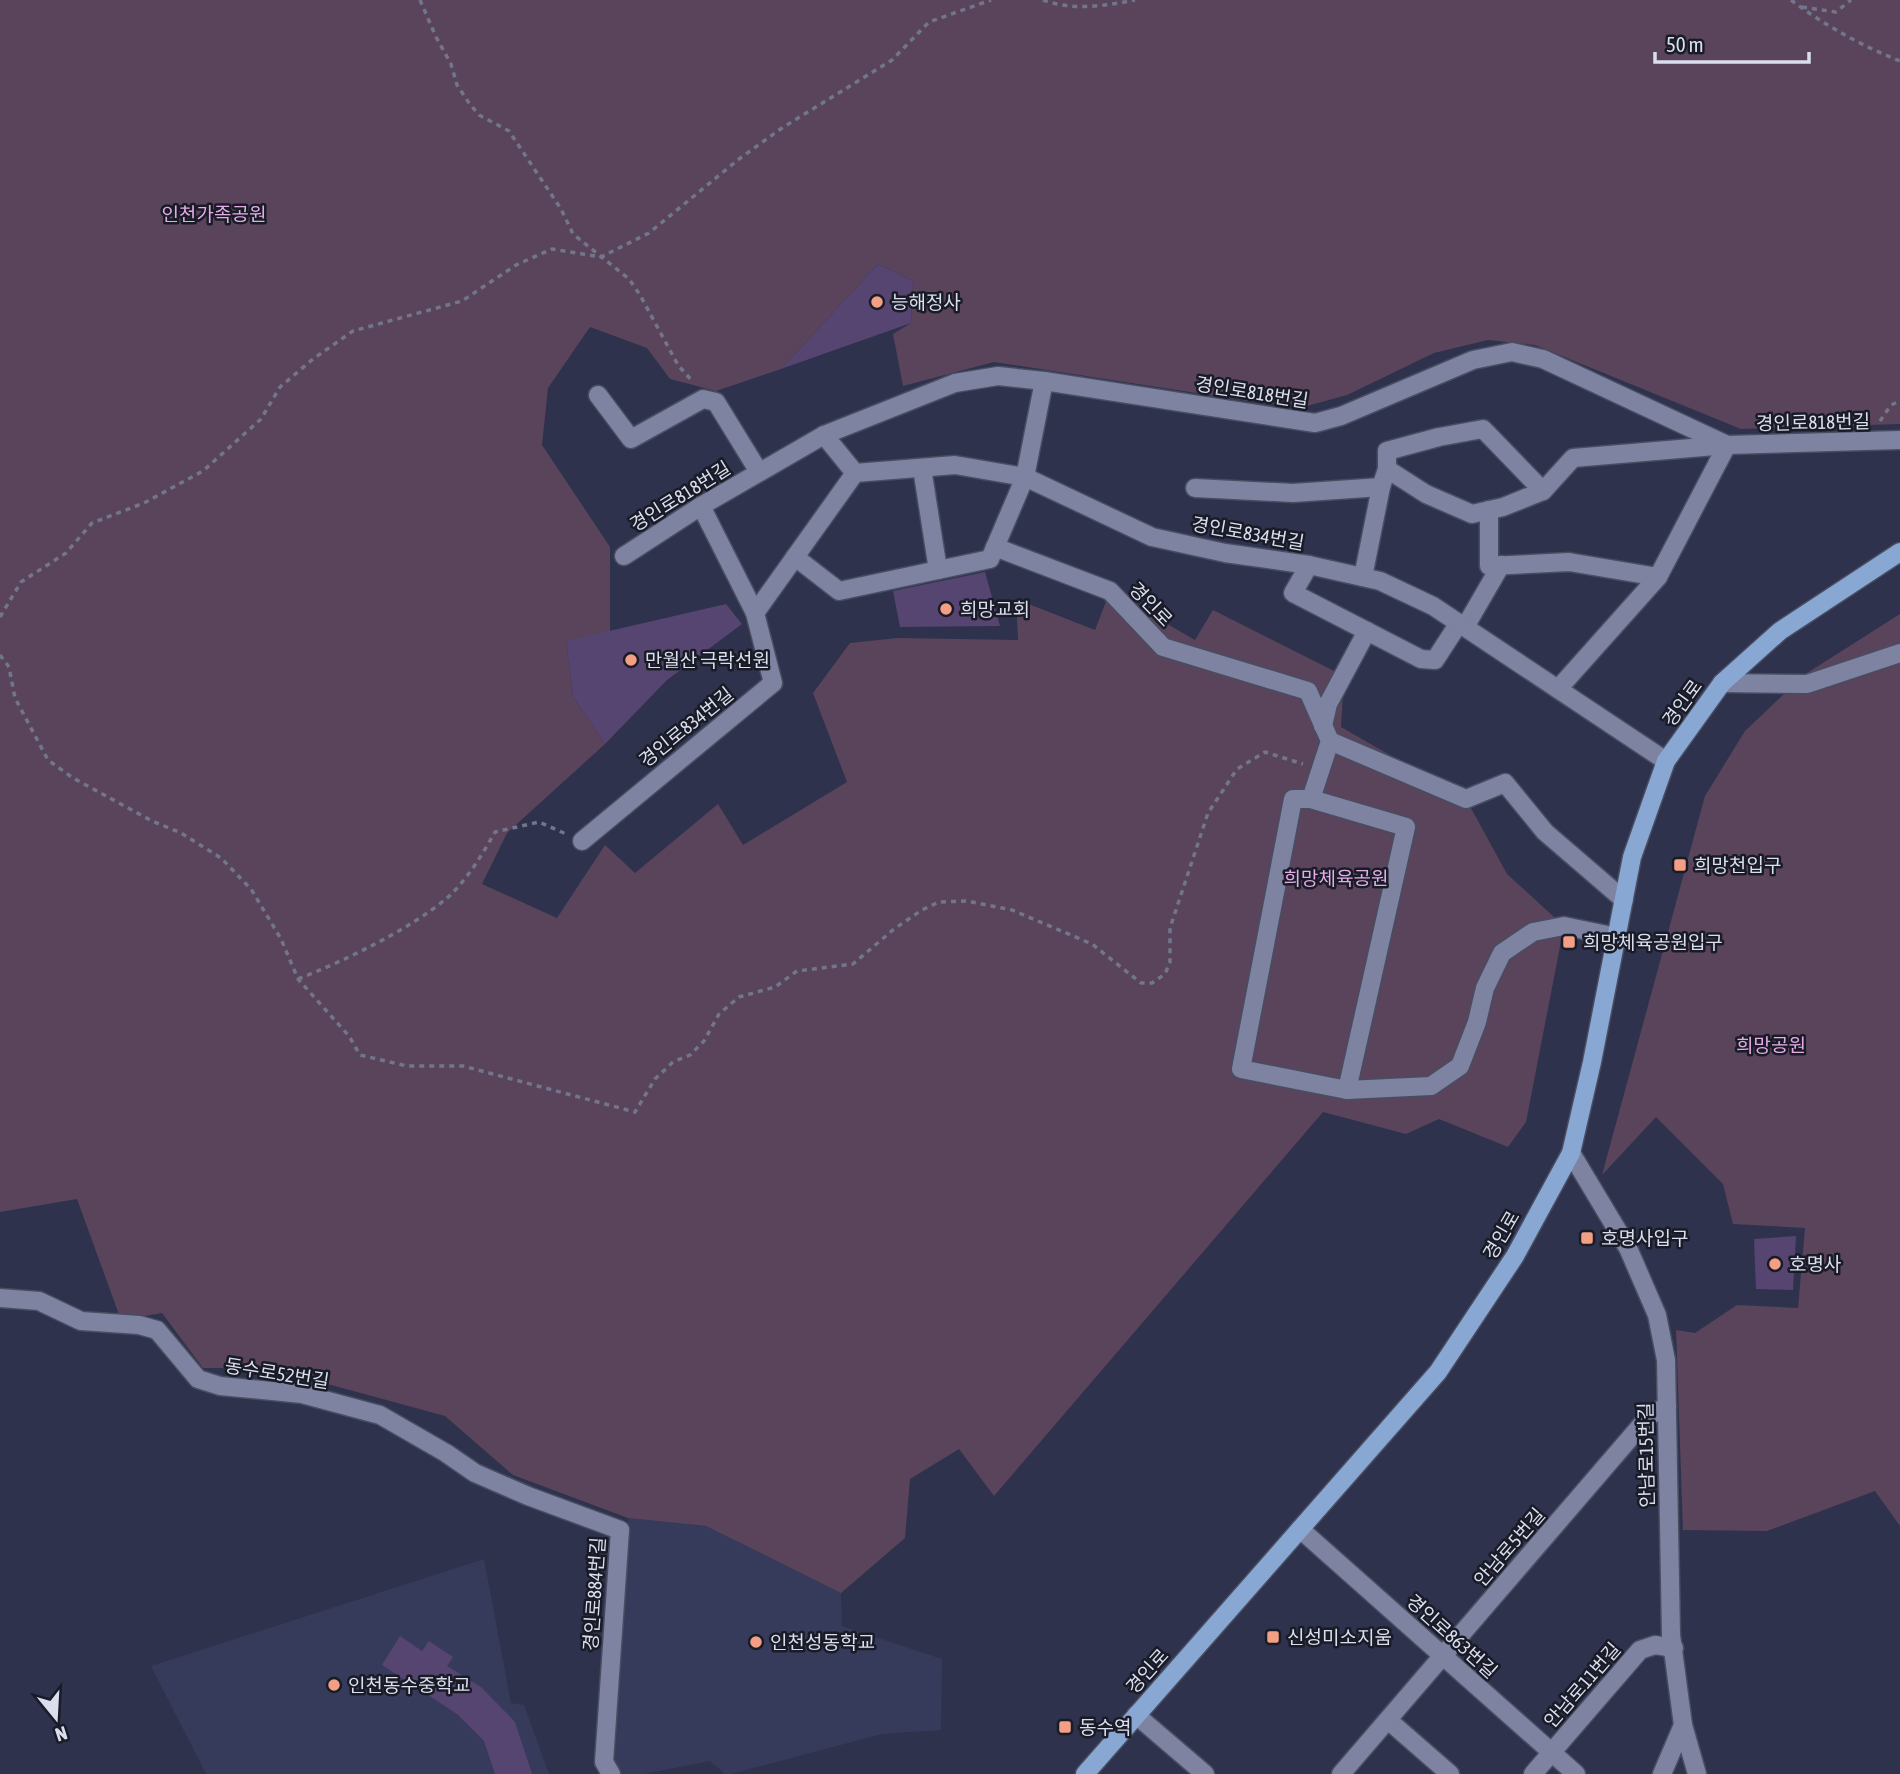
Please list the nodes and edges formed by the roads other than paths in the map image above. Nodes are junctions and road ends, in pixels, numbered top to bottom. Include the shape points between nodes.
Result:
1 (1044, 381) junction
2 (598, 395) dead end
3 (824, 435) junction
4 (1900, 440) edge
5 (1727, 445) junction
6 (922, 468) junction
7 (1387, 469) junction
8 (759, 472) junction
9 (855, 473) junction
10 (1025, 477) junction
11 (1381, 487) junction
12 (1195, 488) dead end
13 (1543, 491) junction
14 (701, 506) junction
15 (1489, 510) junction
16 (995, 547) junction
17 (1900, 552) edge
18 (624, 555) dead end
19 (795, 557) junction
20 (1309, 565) junction
21 (1501, 565) junction
22 (938, 570) junction
23 (1363, 577) junction
24 (1658, 577) junction
25 (755, 613) junction
26 (1462, 625) junction
27 (1367, 631) junction
28 (1900, 653) edge
29 (1722, 683) junction
30 (1558, 689) junction
31 (1326, 734) junction
32 (1667, 761) junction
33 (1311, 799) junction
34 (582, 841) road end
35 (1624, 900) junction
36 (1617, 937) junction
37 (1347, 1090) junction
38 (1570, 1153) junction
39 (0, 1298) edge
40 (1667, 1406) junction
41 (475, 1473) joint
42 (1300, 1530) junction
43 (1674, 1648) junction
44 (1443, 1656) junction
45 (1136, 1715) junction
46 (1388, 1720) junction
47 (1683, 1725) junction
48 (1552, 1753) junction
49 (1447, 1772) edge
50 (611, 1774) edge
51 (1085, 1774) edge
52 (1205, 1774) edge
53 (1341, 1774) edge
54 (1533, 1774) edge
55 (1576, 1774) edge
56 (1662, 1774) edge
57 (1697, 1774) edge

1 - 3 street, 경인로818번길 via 998,376 955,383
1 - 5 street, 경인로818번길 via 1315,423 1473,360 1512,352 1543,359
1 - 10 street
2 - 8 street, 경인로818번길 via 631,439 703,399 716,402
3 - 8 street, 경인로818번길
3 - 9 street
4 - 5 street, 경인로818번길
5 - 13 street, 경인로818번길 via 1573,458
5 - 24 street
6 - 9 street, 경인로834번길
6 - 10 street, 경인로834번길 via 955,465
6 - 22 street
7 - 11 street
7 - 13 street via 1387,451 1483,429
7 - 15 street, 경인로818번길 via 1426,494 1472,514
8 - 14 street, 경인로818번길
9 - 19 street
10 - 16 street
10 - 20 street, 경인로834번길 via 1152,537
11 - 12 street via 1293,493
11 - 23 street
13 - 15 street, 경인로818번길
14 - 18 street, 경인로818번길
14 - 25 street
15 - 21 street via 1489,566
16 - 22 street via 990,559
16 - 31 street, 경인로 via 1110,591 1163,647 1308,691
17 - 29 main road, 경인로 via 1780,631
19 - 22 street via 839,591
19 - 25 street
20 - 23 street, 경인로834번길
20 - 27 street via 1293,593
21 - 24 street via 1569,562
21 - 26 street
23 - 26 street, 경인로834번길 via 1433,606
24 - 30 street
25 - 34 street, 경인로834번길 via 773,684
26 - 27 street via 1435,660 1421,659
26 - 30 street, 경인로834번길
27 - 31 street via 1328,704
28 - 29 street, 경인로 via 1807,684
29 - 32 main road, 경인로
30 - 32 street, 경인로834번길
31 - 33 street
31 - 35 street via 1466,799 1505,783 1545,832
32 - 35 main road, 경인로 via 1632,857
33 - 37 street via 1406,827
33 - 37 street via 1293,799 1241,1069
35 - 36 main road, 경인로
36 - 37 street via 1564,926 1533,932 1502,953 1485,988 1460,1066 1431,1086
36 - 38 main road, 경인로
38 - 40 street, 안남로15번길 via 1628,1248 1657,1315 1666,1360
38 - 42 main road, 경인로 via 1515,1256 1438,1372
39 - 41 street, 동수로52번길 via 40,1300 80,1321 157,1330 198,1379 220,1386 302,1394 380,1415
40 - 43 street, 안남로15번길 via 1668,1576
40 - 44 street, 안남로5번길 via 1649,1416
41 - 50 street, 경인로884번길 via 620,1530 604,1762
42 - 44 street, 경인로863번길
42 - 45 main road, 경인로
43 - 47 street, 안남로15번길
43 - 48 street, 안남로11번길 via 1655,1645 1640,1650
44 - 46 street, 안남로5번길
44 - 48 street, 경인로863번길
45 - 51 main road, 경인로
45 - 52 street, 경인로
46 - 49 street
46 - 53 street, 안남로5번길
47 - 56 street
47 - 57 street, 안남로15번길
48 - 54 street, 안남로11번길
48 - 55 street, 경인로863번길

